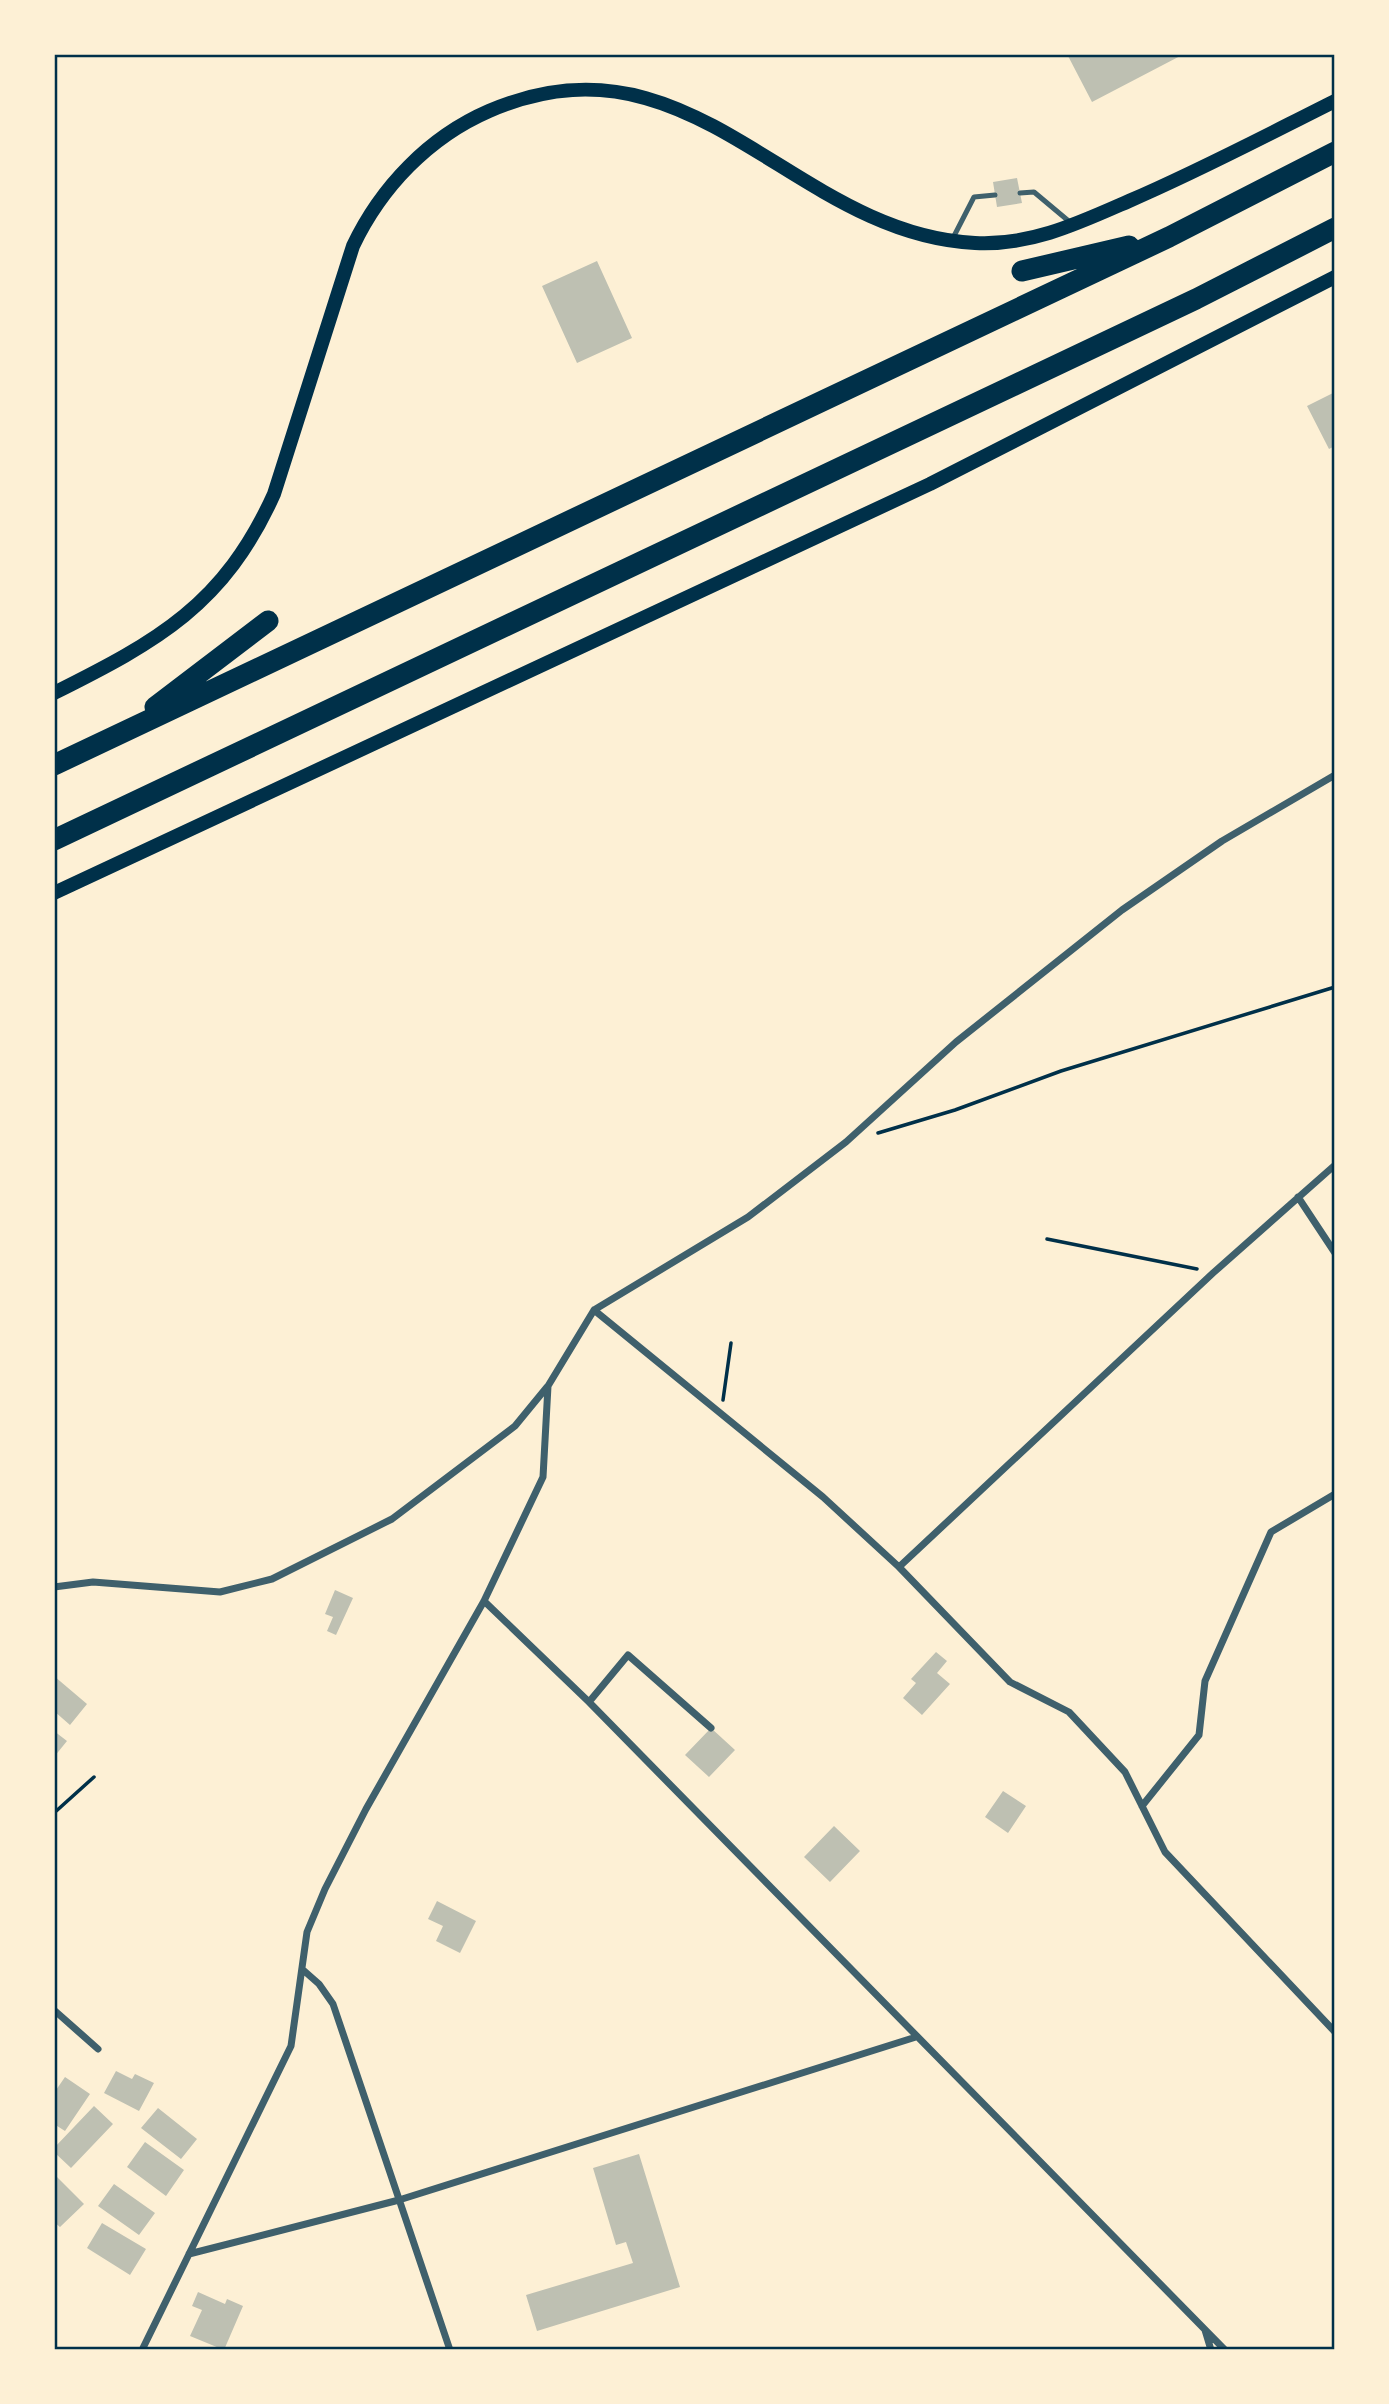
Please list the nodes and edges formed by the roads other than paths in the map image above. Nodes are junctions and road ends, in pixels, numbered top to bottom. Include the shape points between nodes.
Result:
1 (1335, 101) edge
2 (1335, 152) edge
3 (1020, 194) dead end
4 (995, 195) dead end
5 (1074, 225) junction
6 (1335, 228) edge
7 (1169, 237) junction
8 (951, 240) junction
9 (1022, 271) dead end
10 (1335, 277) edge
11 (268, 621) dead end
12 (54, 693) edge
13 (120, 734) junction
14 (54, 765) edge
15 (1335, 775) edge
16 (54, 840) edge
17 (54, 893) edge
18 (1335, 1165) edge
19 (1298, 1197) junction
20 (1335, 1253) edge
21 (594, 1310) junction
22 (548, 1386) junction
23 (1335, 1494) edge
24 (899, 1567) junction
25 (54, 1587) edge
26 (484, 1601) junction
27 (589, 1702) junction
28 (711, 1728) dead end
29 (1142, 1805) junction
30 (302, 1969) junction
31 (54, 2010) edge
32 (1335, 2032) edge
33 (916, 2037) junction
34 (98, 2049) dead end
35 (399, 2200) junction
36 (189, 2255) junction
37 (1205, 2329) junction
38 (142, 2350) edge
39 (450, 2350) edge
40 (1211, 2350) edge
41 (1225, 2350) edge

1 - 5 main road via 1180,179
2 - 7 highway
3 - 5 lane via 1034,192
4 - 8 lane via 974,197
5 - 8 main road via 1014,242
6 - 16 highway via 1196,299
7 - 9 highway
7 - 13 highway
8 - 12 main road via 885,224 690,111 624,91 547,91 476,117 425,151 366,218 353,246 274,495 236,560 175,626
10 - 17 main road via 930,484
11 - 13 highway
13 - 14 highway
15 - 21 street via 1222,841 1122,910 956,1042 846,1142 748,1217
18 - 19 street
19 - 20 street
19 - 24 street
21 - 22 street
21 - 24 street via 823,1497
22 - 25 street via 515,1426 404,1511 272,1579 220,1592 93,1582
22 - 26 street via 543,1477
23 - 29 street via 1271,1532 1205,1681 1199,1735
24 - 29 street via 1010,1682 1069,1713 1125,1772
26 - 27 street
26 - 30 street via 325,1889 307,1932
27 - 28 street via 628,1655
27 - 33 street
29 - 32 street via 1165,1852
30 - 35 street via 333,2004
30 - 36 street via 291,2046
31 - 34 street
33 - 35 street
33 - 37 street
35 - 36 street
35 - 39 street
36 - 38 street
37 - 40 street
37 - 41 street

